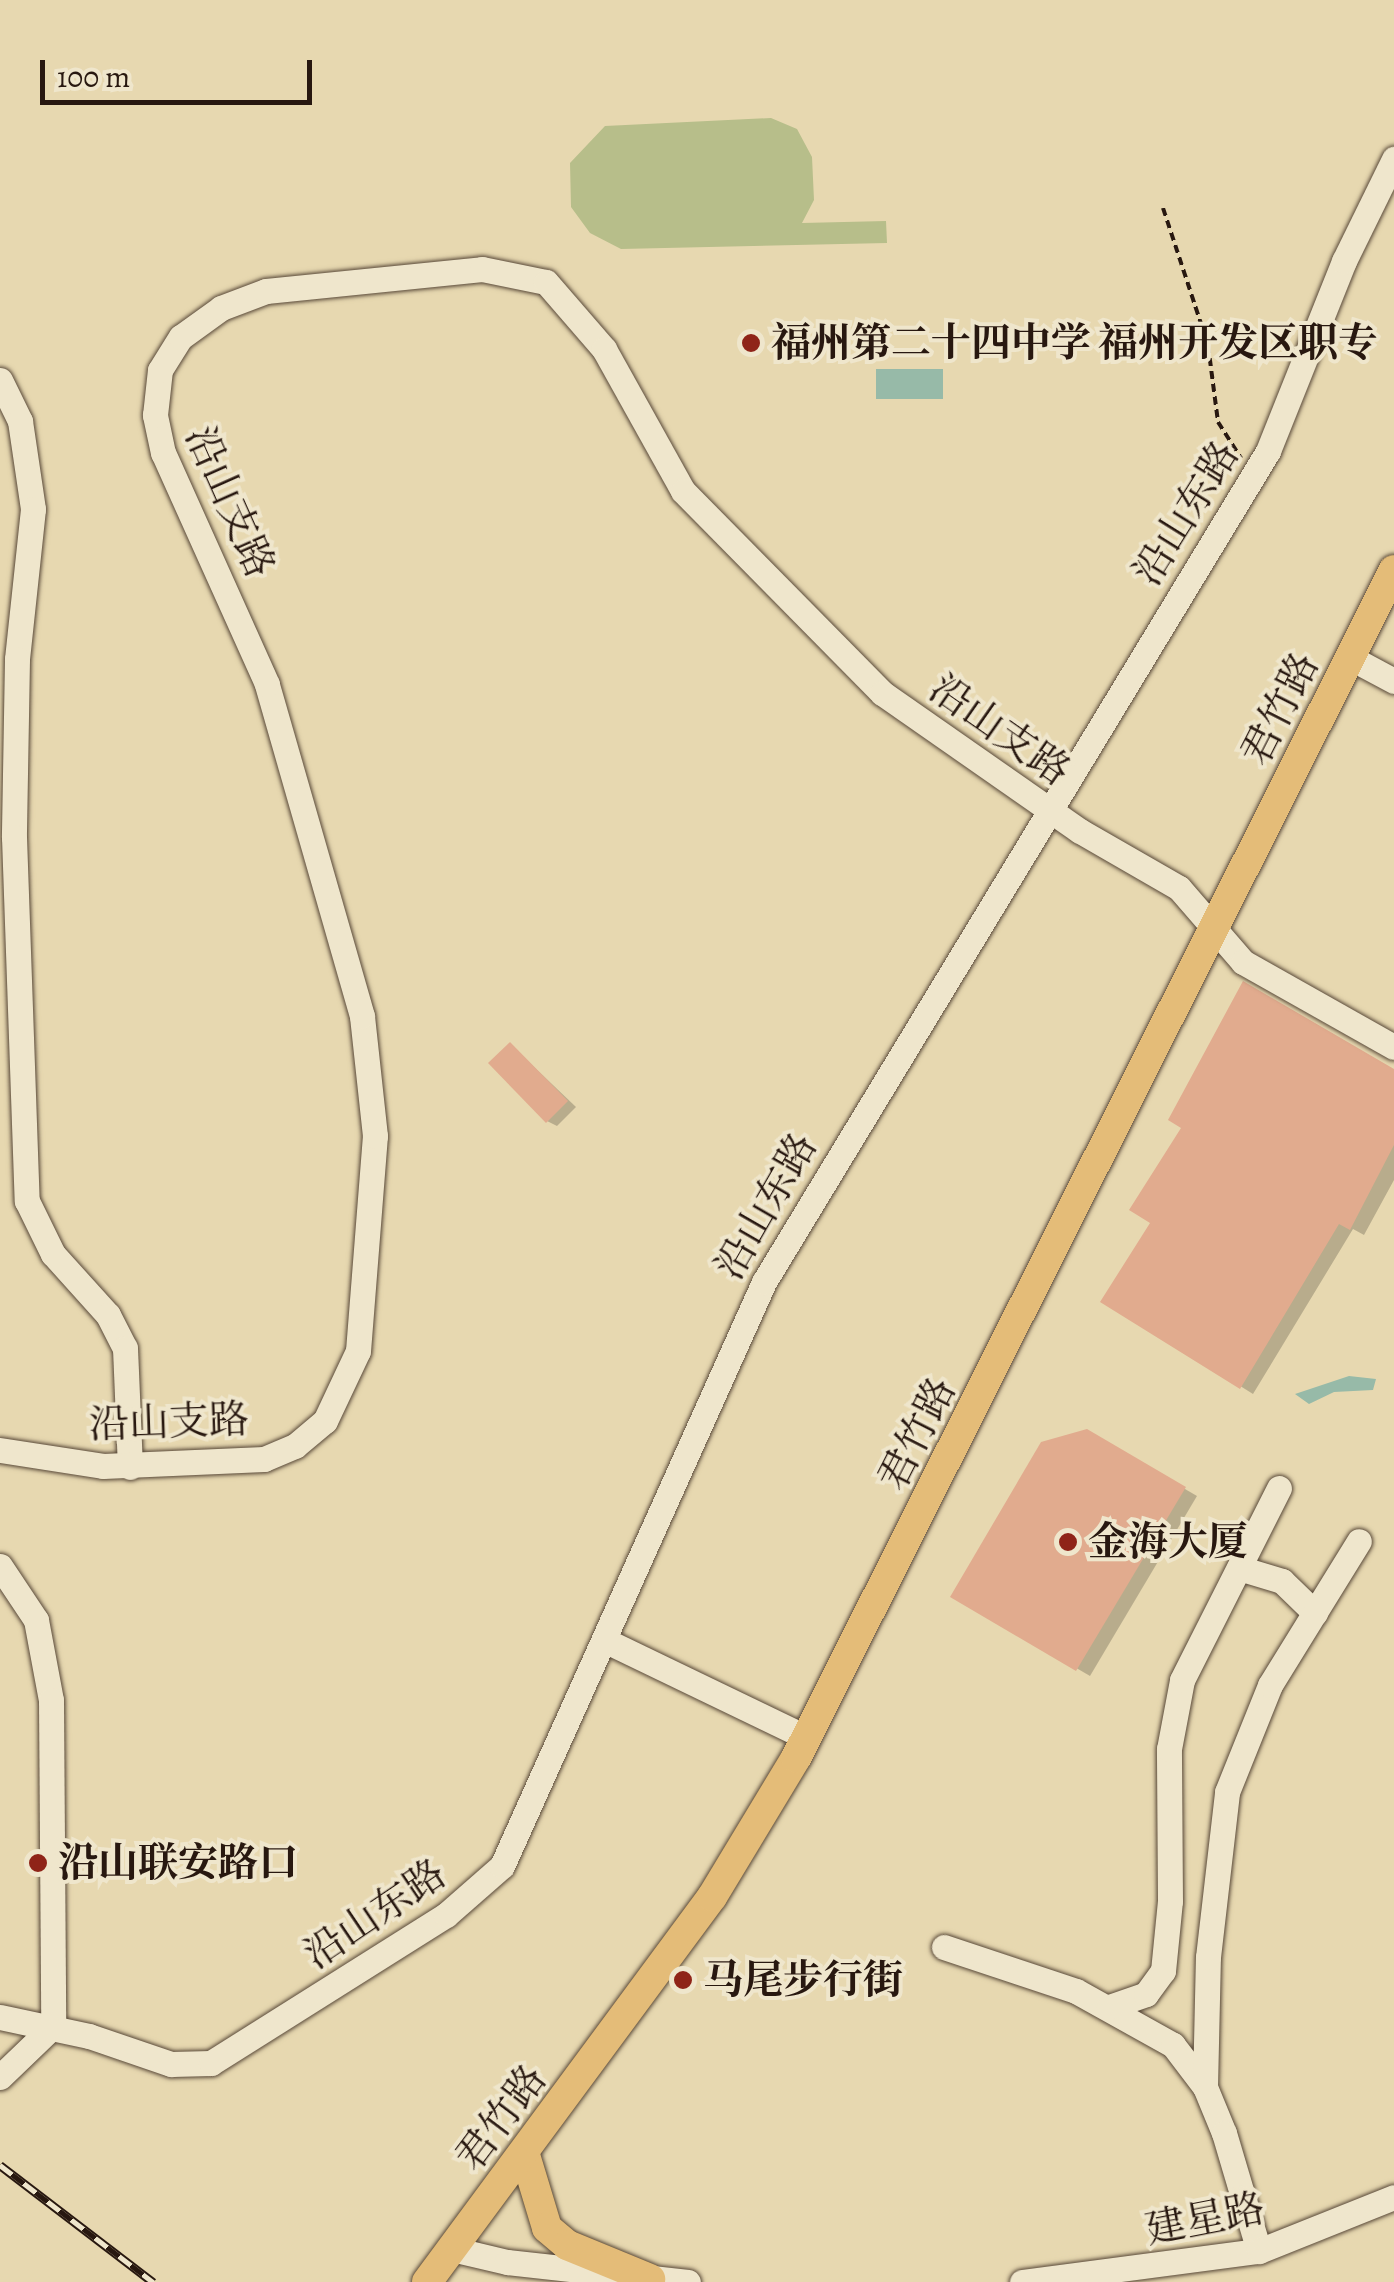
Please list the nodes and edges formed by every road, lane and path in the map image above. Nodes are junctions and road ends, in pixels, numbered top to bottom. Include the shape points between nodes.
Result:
1 (1394, 159) edge
2 (1163, 208) dead end
3 (0, 380) edge
4 (1253, 476) junction
5 (1394, 570) edge
6 (1351, 658) junction
7 (1394, 681) edge
8 (1046, 808) junction
9 (1212, 930) junction
10 (1394, 1047) edge
11 (0, 1450) edge
12 (130, 1467) junction
13 (1280, 1488) dead end
14 (1360, 1541) dead end
15 (0, 1566) edge
16 (1239, 1568) junction
17 (1315, 1613) junction
18 (604, 1640) junction
19 (808, 1738) junction
20 (944, 1947) dead end
21 (1110, 2007) junction
22 (0, 2017) edge
23 (53, 2026) junction
24 (0, 2076) edge
25 (1204, 2087) junction
26 (524, 2154) junction
27 (1394, 2197) edge
28 (452, 2249) junction
29 (1259, 2251) junction
30 (650, 2279) junction
31 (427, 2282) edge
32 (688, 2282) edge
33 (1022, 2282) edge

1 - 4 street, 沿山东路 via 1344,261 1294,398
2 - 4 path via 1208,345 1218,422
3 - 12 street via 20,422 33,510 17,659 14,838 27,1200 53,1254 108,1315 125,1348
4 - 8 street, 沿山东路
5 - 6 main road, 君竹路
6 - 7 street
6 - 9 main road, 君竹路
8 - 9 street, 沿山支路 via 1180,888
8 - 12 street, 沿山支路 via 882,693 736,548 683,491 604,349 546,282 482,269 289,287 201,319 180,336 160,370 156,432 279,719 362,1016 375,1093 375,1157 361,1339 332,1411 295,1446 264,1459
8 - 18 street, 沿山东路 via 764,1282
9 - 10 street, 沿山支路 via 1243,962
9 - 19 main road, 君竹路
11 - 12 street, 沿山支路
13 - 16 street
14 - 17 street
15 - 23 street via 36,1620 52,1700
16 - 17 street via 1282,1580
16 - 21 street via 1182,1680 1168,1748 1164,1966 1146,1994
17 - 25 street via 1270,1685 1227,1792 1208,1958
18 - 19 street
18 - 23 street, 沿山东路 via 516,1845 492,1877 446,1915 211,2063 171,2064
19 - 26 main road, 君竹路 via 712,1897
20 - 21 street
21 - 25 street via 1173,2045
22 - 23 street, 沿山东路
23 - 24 street
25 - 29 street via 1232,2153
26 - 28 main road, 君竹路
26 - 30 main road via 532,2196 557,2238
27 - 29 street, 建星路
28 - 30 street
28 - 31 main road, 君竹路
29 - 33 street, 建星路
30 - 32 street

